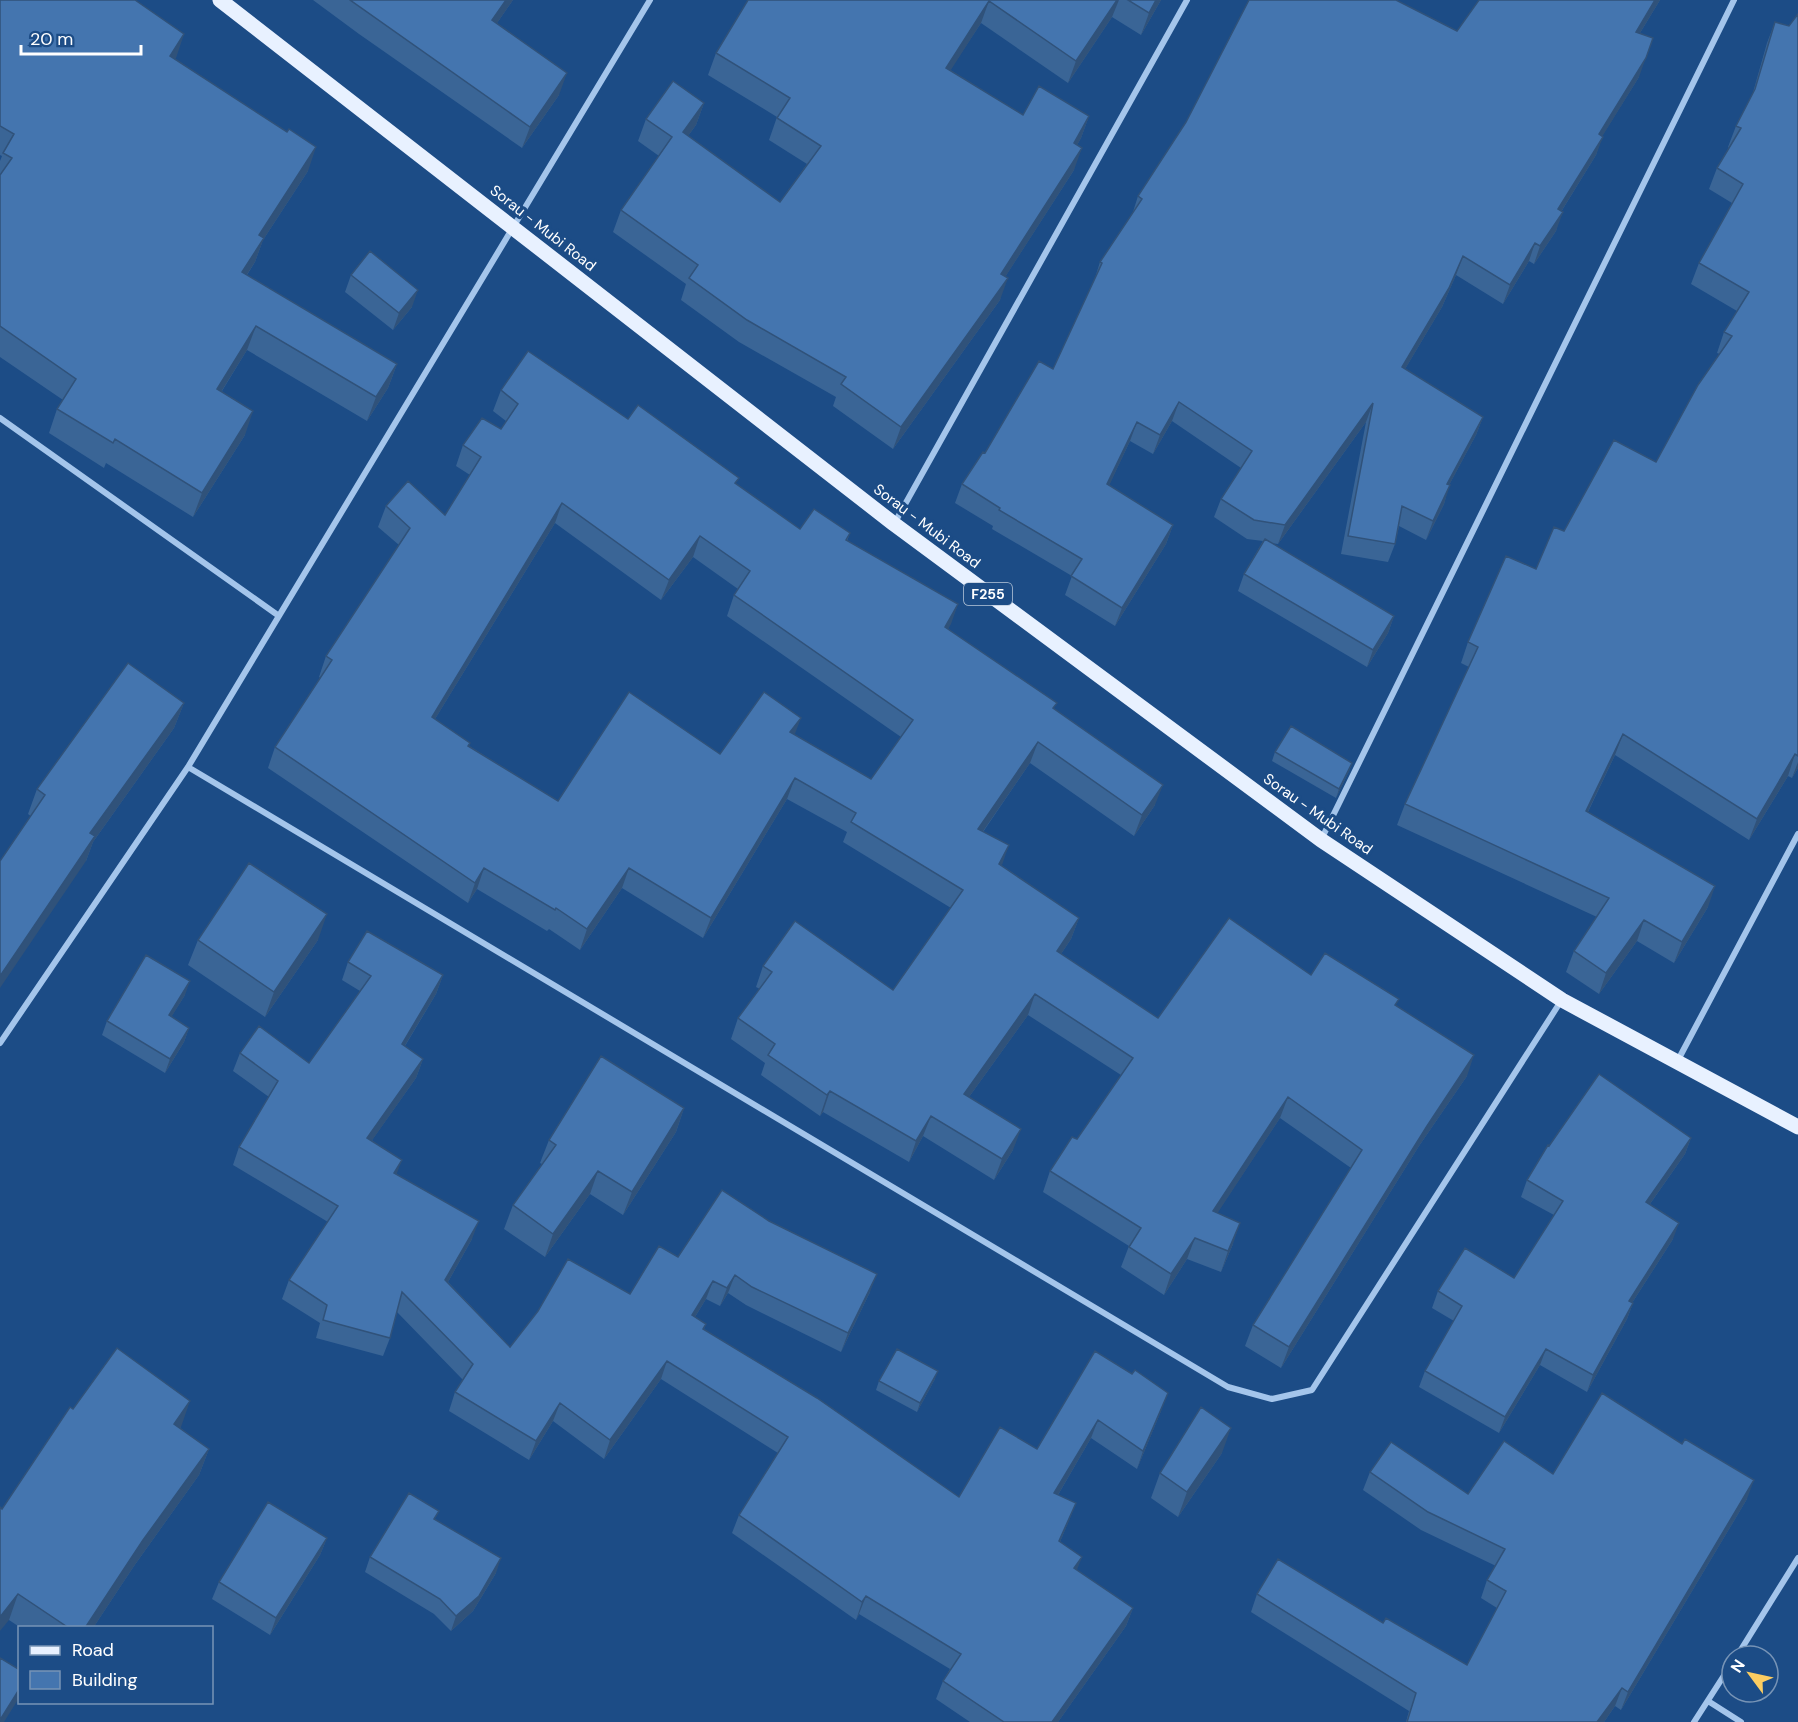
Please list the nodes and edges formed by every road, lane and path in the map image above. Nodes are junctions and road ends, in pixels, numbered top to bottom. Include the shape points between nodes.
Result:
1 (220, 0) edge
2 (650, 0) edge
3 (1187, 0) edge
4 (1734, 0) edge
5 (512, 226) junction
6 (0, 418) edge
7 (894, 524) junction
8 (279, 616) junction
9 (188, 767) junction
10 (1798, 834) edge
11 (1321, 840) junction
12 (1562, 1000) junction
13 (0, 1043) edge
14 (1677, 1063) junction
15 (1798, 1127) edge
16 (1798, 1558) edge
17 (1744, 1644) edge
18 (1720, 1682) edge
19 (1708, 1701) junction
20 (1694, 1722) edge
21 (1741, 1722) edge

1 - 5 main road, Sorau - Mubi Road / F255
2 - 5 street
3 - 7 street
4 - 11 street
5 - 7 main road, Sorau - Mubi Road / F255
5 - 8 street
6 - 8 street
7 - 11 main road, Sorau - Mubi Road / F255
8 - 9 street
9 - 12 street via 1228,1387 1272,1399 1312,1390
9 - 13 street
10 - 14 street
11 - 12 main road, Sorau - Mubi Road / F255
12 - 14 main road, Sorau - Mubi Road / F255
14 - 15 main road, Sorau - Mubi Road / F255
16 - 17 street
18 - 19 street
19 - 20 street
19 - 21 street

